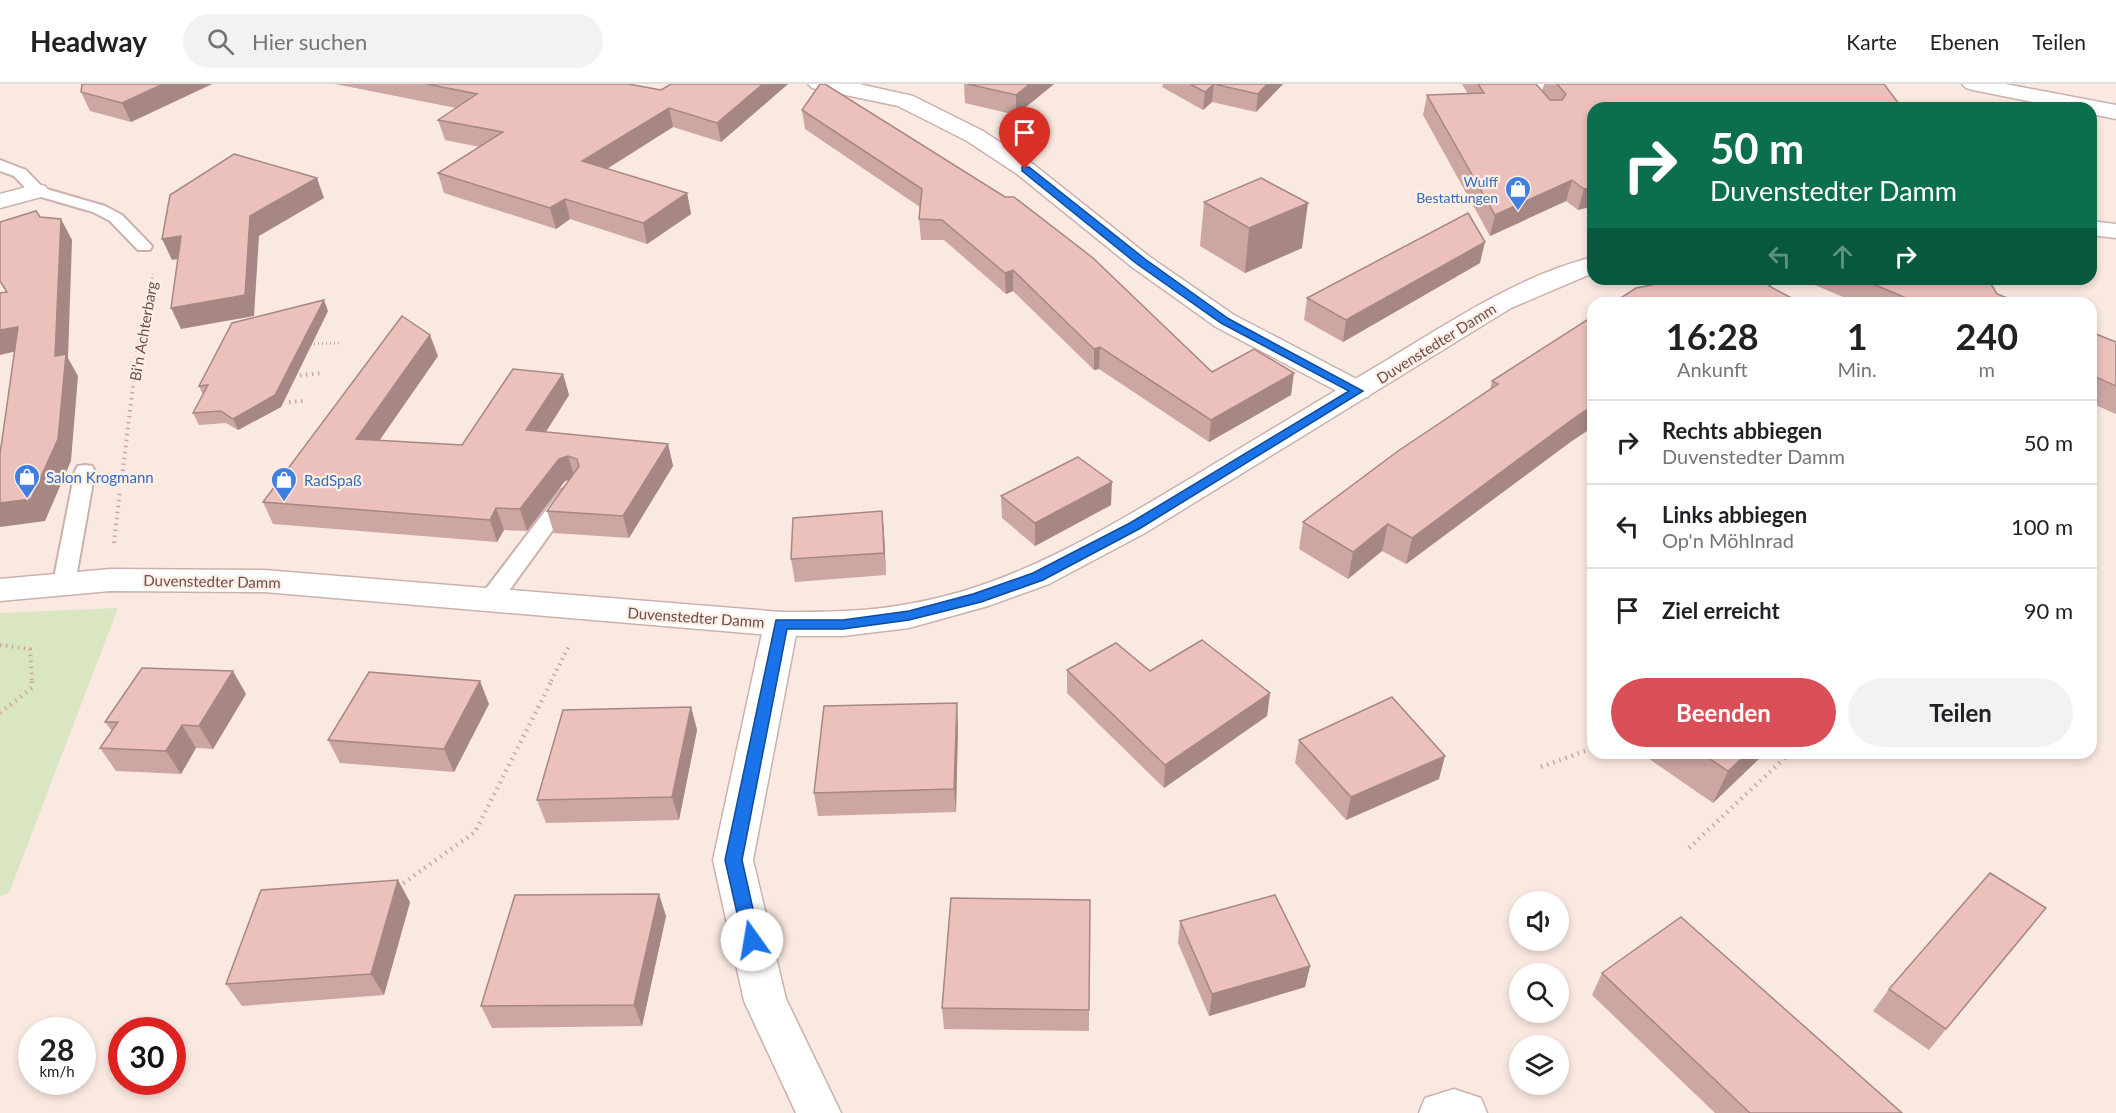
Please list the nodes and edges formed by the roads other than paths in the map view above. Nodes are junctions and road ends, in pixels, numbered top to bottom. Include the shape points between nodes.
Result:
1 (819, 84) edge
2 (1544, 84) edge
3 (1973, 84) edge
4 (2065, 102) edge
5 (2097, 108) edge
6 (2116, 112) edge
7 (1552, 115) edge
8 (0, 165) edge
9 (37, 191) junction
10 (0, 201) edge
11 (2097, 229) edge
12 (2116, 231) edge
13 (144, 246) road end
14 (1587, 267) edge
15 (1358, 391) junction
16 (85, 471) dead end
17 (574, 487) edge
18 (64, 583) junction
19 (0, 590) edge
20 (490, 600) junction
21 (781, 624) junction
22 (819, 1113) edge
23 (1441, 1113) edge
24 (1465, 1113) edge

1 - 15 street via 905,101 975,136 1025,169 1141,262 1225,321
2 - 7 lane via 1530,90
3 - 4 street
5 - 6 street
8 - 9 lane via 20,173
9 - 10 street
9 - 13 lane via 99,209 116,218
11 - 12 street
14 - 15 street, Duvenstedter Damm via 1502,302
15 - 21 street, Duvenstedter Damm via 1134,526 1038,576 909,616 843,624
16 - 18 lane
17 - 20 lane
18 - 19 street, Duvenstedter Damm
18 - 20 street, Duvenstedter Damm via 264,580
20 - 21 street, Duvenstedter Damm
21 - 22 street via 734,860 765,1000
23 - 24 street

